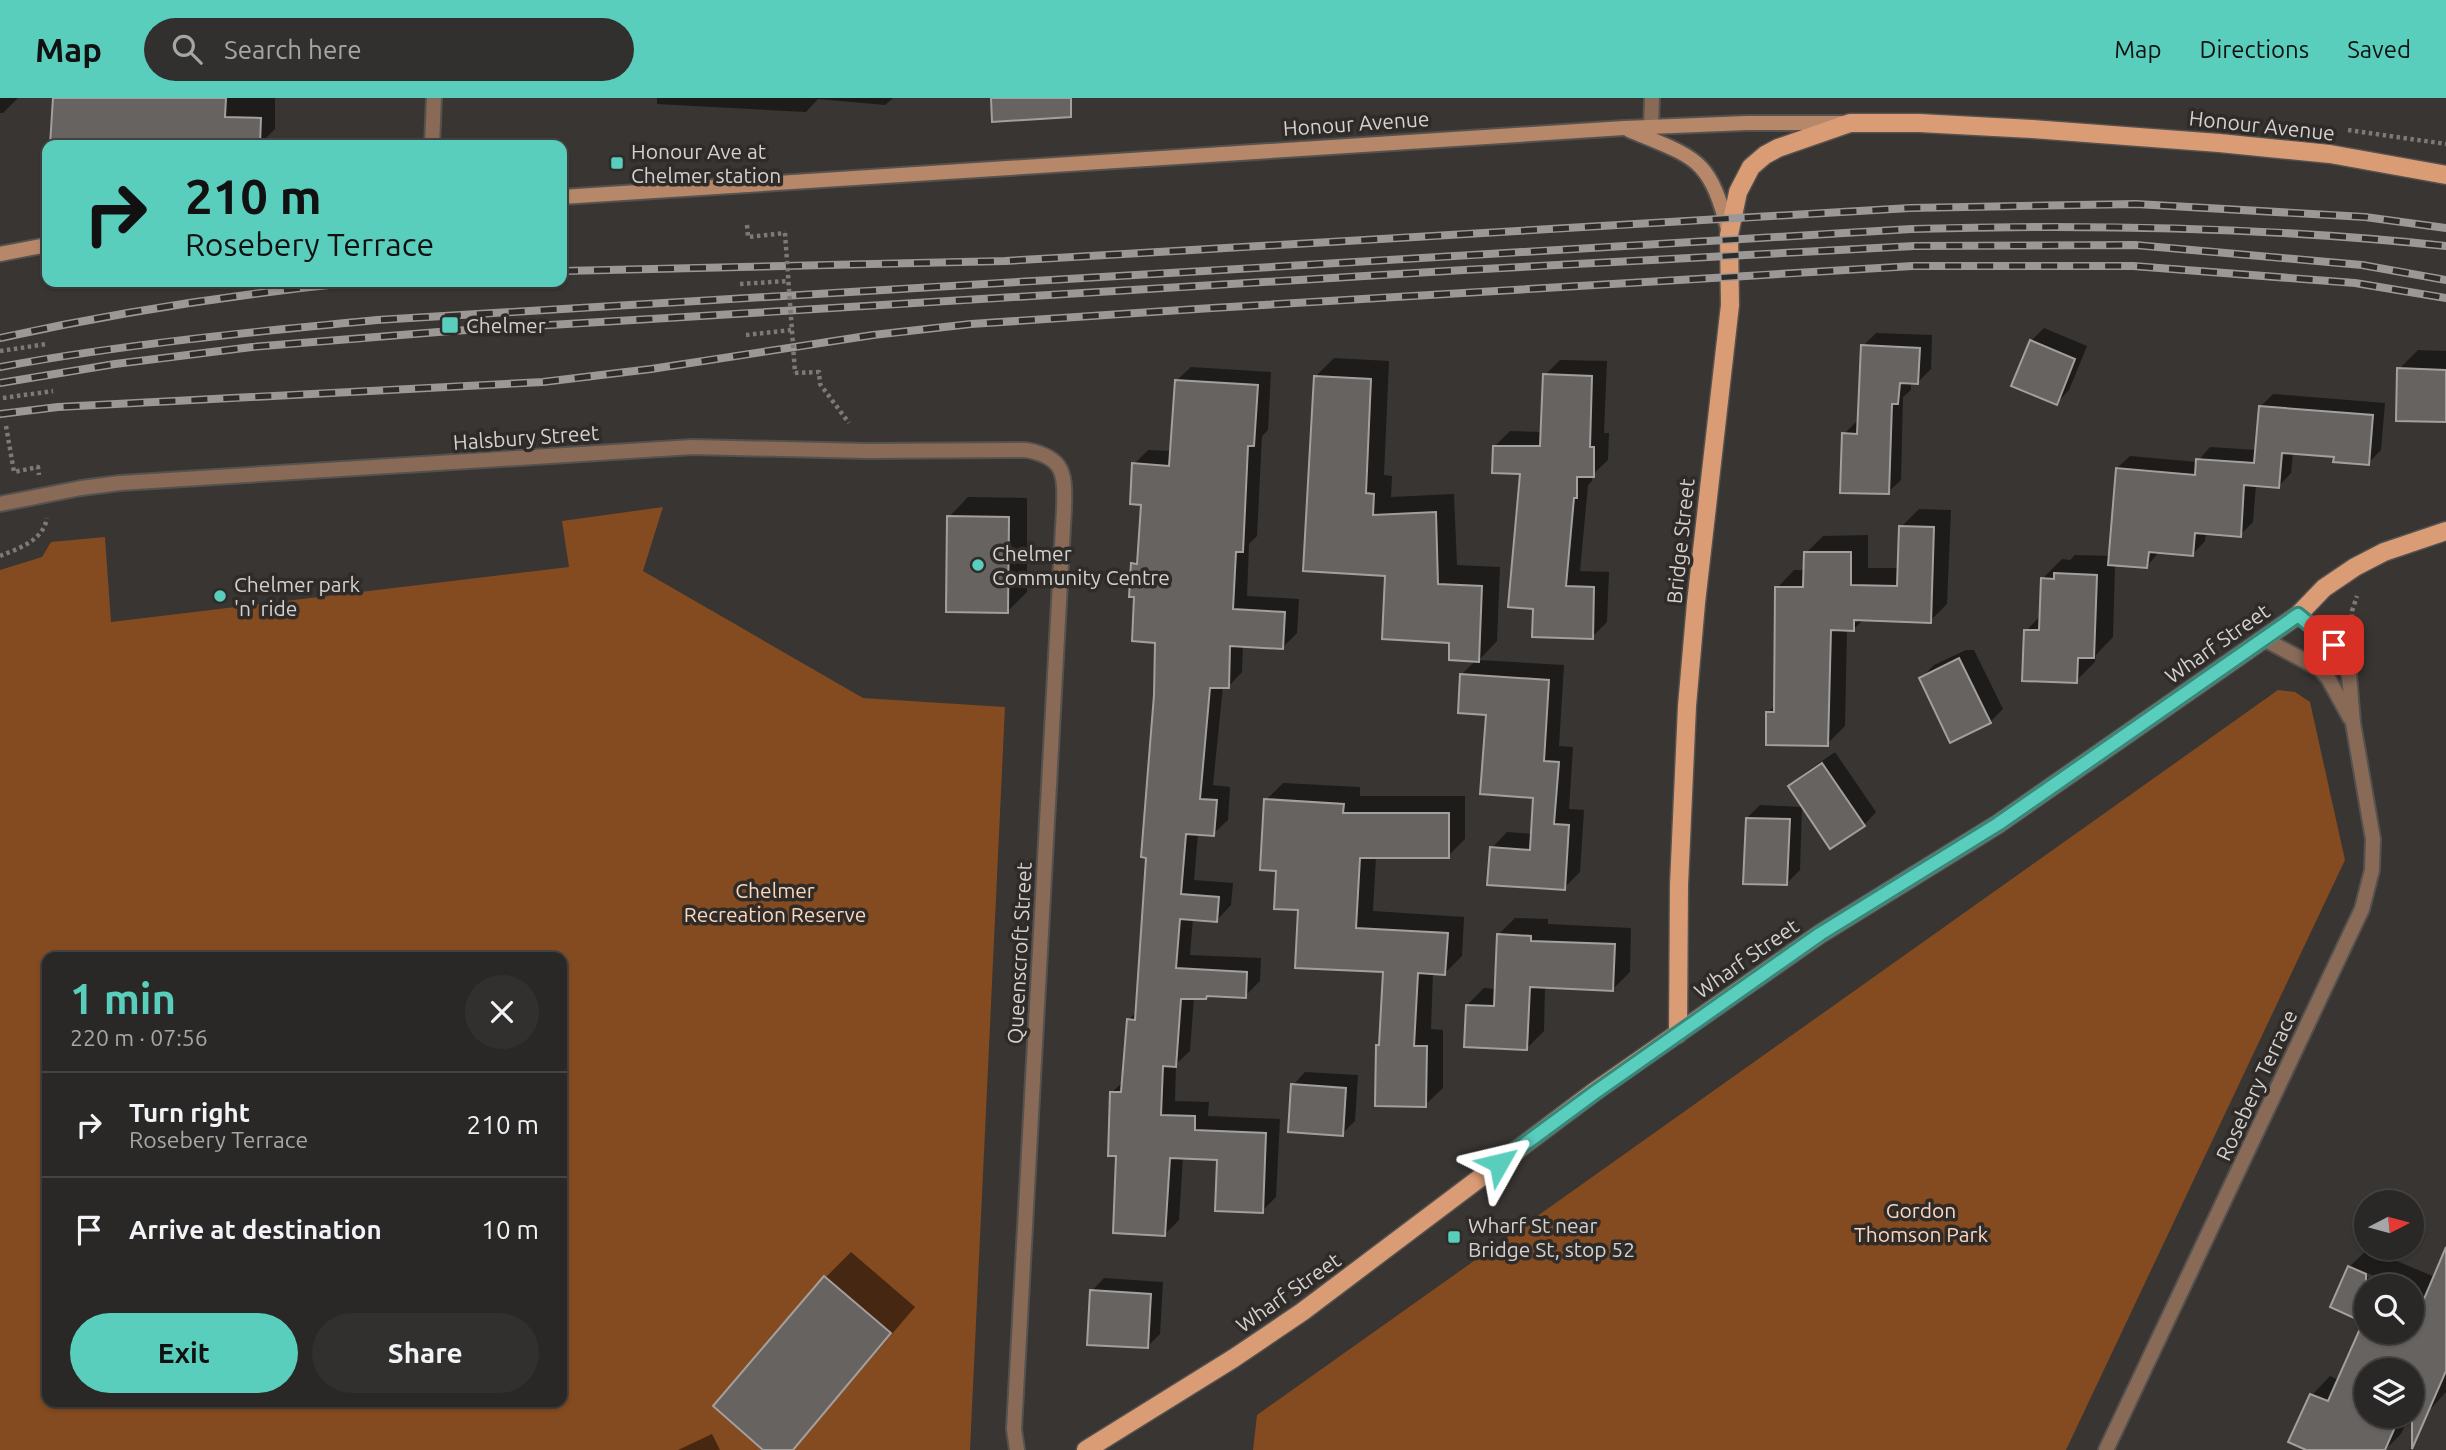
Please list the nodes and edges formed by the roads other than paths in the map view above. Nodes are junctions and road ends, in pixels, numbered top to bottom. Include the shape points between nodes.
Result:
1 (435, 98) edge
2 (1652, 98) edge
3 (1850, 123) junction
4 (1651, 127) junction
5 (1624, 128) junction
6 (432, 140) edge
7 (2446, 174) edge
8 (567, 197) edge
9 (1729, 235) junction
10 (42, 246) edge
11 (0, 254) edge
12 (1056, 460) joint
13 (0, 504) edge
14 (2446, 531) edge
15 (2298, 615) junction
16 (2264, 639) junction
17 (2353, 723) junction
18 (1678, 1034) junction
19 (1017, 1450) edge
20 (1086, 1450) edge
21 (2106, 1450) edge

1 - 6 street
2 - 4 street
3 - 4 main road, Honour Avenue
3 - 7 main road, Honour Avenue via 2141,136 2330,154
3 - 9 main road, Bridge Street via 1778,148 1755,163 1738,192
4 - 5 main road, Honour Avenue
5 - 8 main road, Honour Avenue
5 - 9 main road via 1683,153 1701,166 1716,189
9 - 18 main road, Bridge Street via 1730,305 1687,706
10 - 11 main road
12 - 13 street, Halsbury Street via 1039,452 1013,449 693,447 152,481 81,488
12 - 19 street, Queenscroft Street via 1064,478 1064,509 1014,1429
14 - 15 main road, Wharf Street via 2355,567 2324,588
15 - 16 main road, Wharf Street
15 - 17 street, Rosebery Terrace via 2342,657 2349,675
16 - 17 street, Rosebery Terrace via 2324,673
16 - 18 main road, Wharf Street via 1998,824 1820,934
17 - 21 street, Rosebery Terrace via 2372,839 2372,870 2362,909
18 - 20 main road, Wharf Street via 1518,1147 1302,1312

